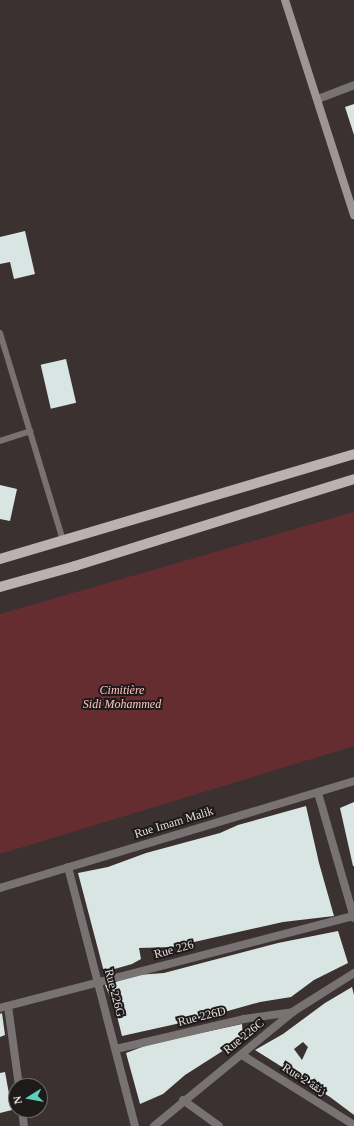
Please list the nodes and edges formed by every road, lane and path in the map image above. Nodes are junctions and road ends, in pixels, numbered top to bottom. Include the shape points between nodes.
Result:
1 (285, 0) edge
2 (354, 85) edge
3 (318, 99) junction
4 (354, 215) edge
5 (0, 333) edge
6 (30, 431) junction
7 (0, 441) edge
8 (354, 454) edge
9 (354, 479) edge
10 (63, 541) junction
11 (0, 559) edge
12 (0, 587) edge
13 (354, 781) edge
14 (318, 793) junction
15 (68, 867) junction
16 (0, 888) edge
17 (354, 917) edge
18 (354, 973) edge
19 (99, 982) junction
20 (4, 1007) edge
21 (294, 1012) junction
22 (116, 1050) junction
23 (242, 1055) junction
24 (17, 1078) edge
25 (183, 1100) junction
26 (354, 1125) edge
27 (135, 1126) edge
28 (154, 1126) edge
29 (220, 1126) edge

1 - 3 main road
2 - 3 street
3 - 4 main road
5 - 6 lane
6 - 7 lane
6 - 10 lane
8 - 10 main road
9 - 12 main road
10 - 11 main road
13 - 14 street, Rue Imam Malik
14 - 15 street, Rue Imam Malik
14 - 17 street
15 - 16 street, Rue Imam Malik
15 - 19 street, Rue 226G
17 - 19 street, Rue 226
18 - 21 street, Rue 226C
19 - 20 street, Rue 226
19 - 22 street, Rue 226G
20 - 24 street
21 - 22 street, Rue 226D via 244,1019
21 - 23 street, Rue 226C
22 - 27 street, Rue 226G
23 - 25 street, Rue 226C
23 - 26 street, Rue 2 زنقة
25 - 28 street, Rue 226C
25 - 29 street

